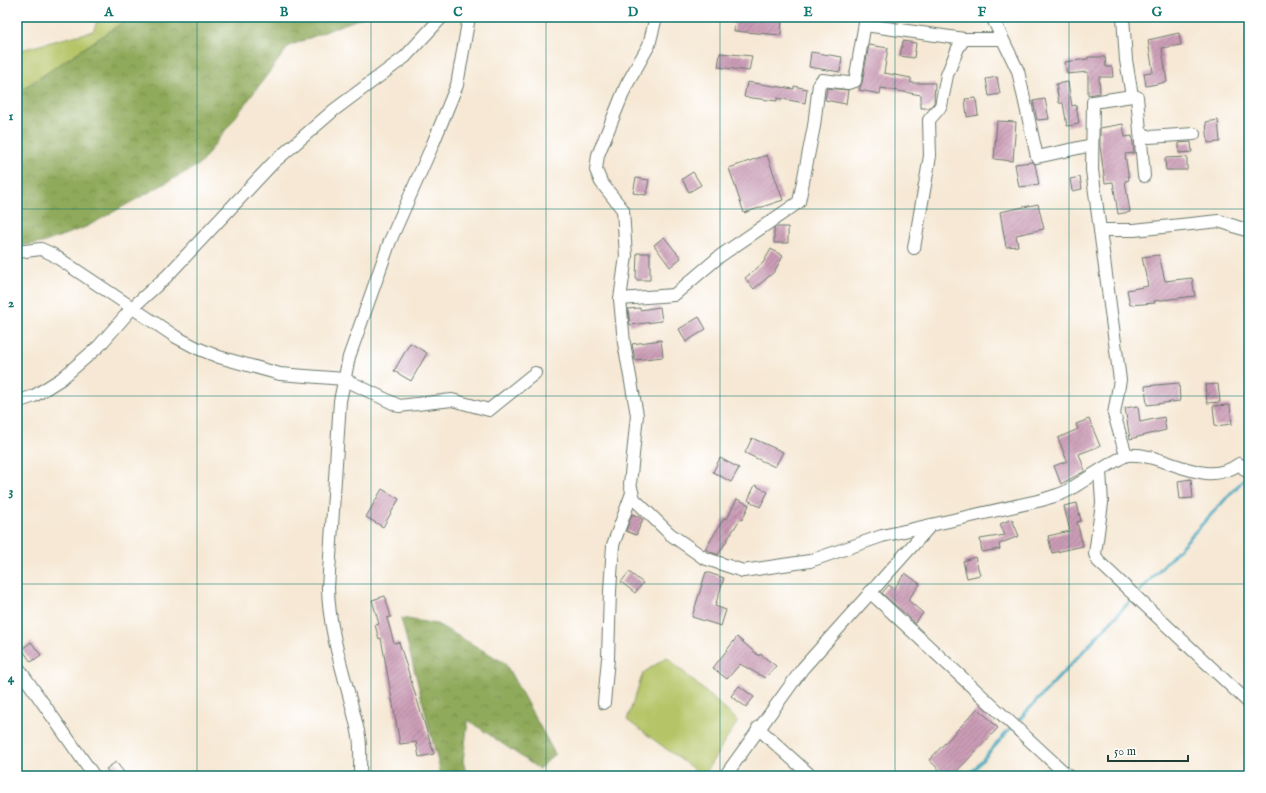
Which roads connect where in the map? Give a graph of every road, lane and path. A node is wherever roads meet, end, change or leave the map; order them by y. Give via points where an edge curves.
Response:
1 (442, 17) edge
2 (469, 17) edge
3 (656, 17) edge
4 (992, 17) edge
5 (1123, 17) edge
6 (865, 21) edge
7 (964, 39) junction
8 (1001, 39) junction
9 (1132, 96) junction
10 (1140, 132) junction
11 (1194, 134) dead end
12 (1092, 146) junction
13 (1144, 176) dead end
14 (1100, 230) junction
15 (1249, 231) edge
16 (914, 248) dead end
17 (17, 252) edge
18 (620, 298) junction
19 (133, 307) junction
20 (536, 373) dead end
21 (344, 379) junction
22 (17, 402) edge
23 (1126, 455) junction
24 (1100, 471) junction
25 (1247, 471) edge
26 (632, 493) junction
27 (930, 526) junction
28 (870, 592) junction
29 (17, 666) edge
30 (604, 703) dead end
31 (1249, 703) edge
32 (758, 728) junction
33 (94, 776) edge
34 (360, 776) edge
35 (725, 776) edge
36 (811, 776) edge
37 (1068, 776) edge

1 - 19 street via 405,57 334,110 273,163 167,276
2 - 21 street via 457,85 390,241 349,357
3 - 18 street via 648,44 626,86 598,154 596,170 601,182 623,210 626,256
4 - 8 street
5 - 9 street
6 - 7 street
6 - 18 street via 855,81 848,83 822,80 819,84 814,126 799,202 720,256 674,294
7 - 8 street
7 - 16 street via 947,75 941,106 929,120 930,156
8 - 12 street via 1018,71 1037,157
9 - 10 street via 1137,97
9 - 12 street via 1093,102
10 - 11 street via 1149,137
10 - 13 street
12 - 14 street via 1092,170
14 - 15 street via 1134,230 1218,222
14 - 23 street via 1120,380 1114,414
17 - 19 street via 41,249 52,254
18 - 26 street via 624,343 637,415 630,484
19 - 21 street via 176,337 223,358 280,374
19 - 22 street via 99,346 61,379 34,396
20 - 21 street via 488,410 452,400 399,406
21 - 34 street via 340,401 328,609 359,738
23 - 24 street
23 - 25 street via 1144,456 1179,468 1208,474 1231,470 1239,464
24 - 27 street via 1065,492 1042,500
24 - 31 street via 1102,503 1095,554 1098,561
26 - 27 street via 634,499 670,534 704,558 743,571 810,561 882,536
26 - 30 street via 613,545
27 - 28 street
28 - 32 street via 803,668
28 - 37 street
29 - 33 street
32 - 35 street
32 - 36 street

